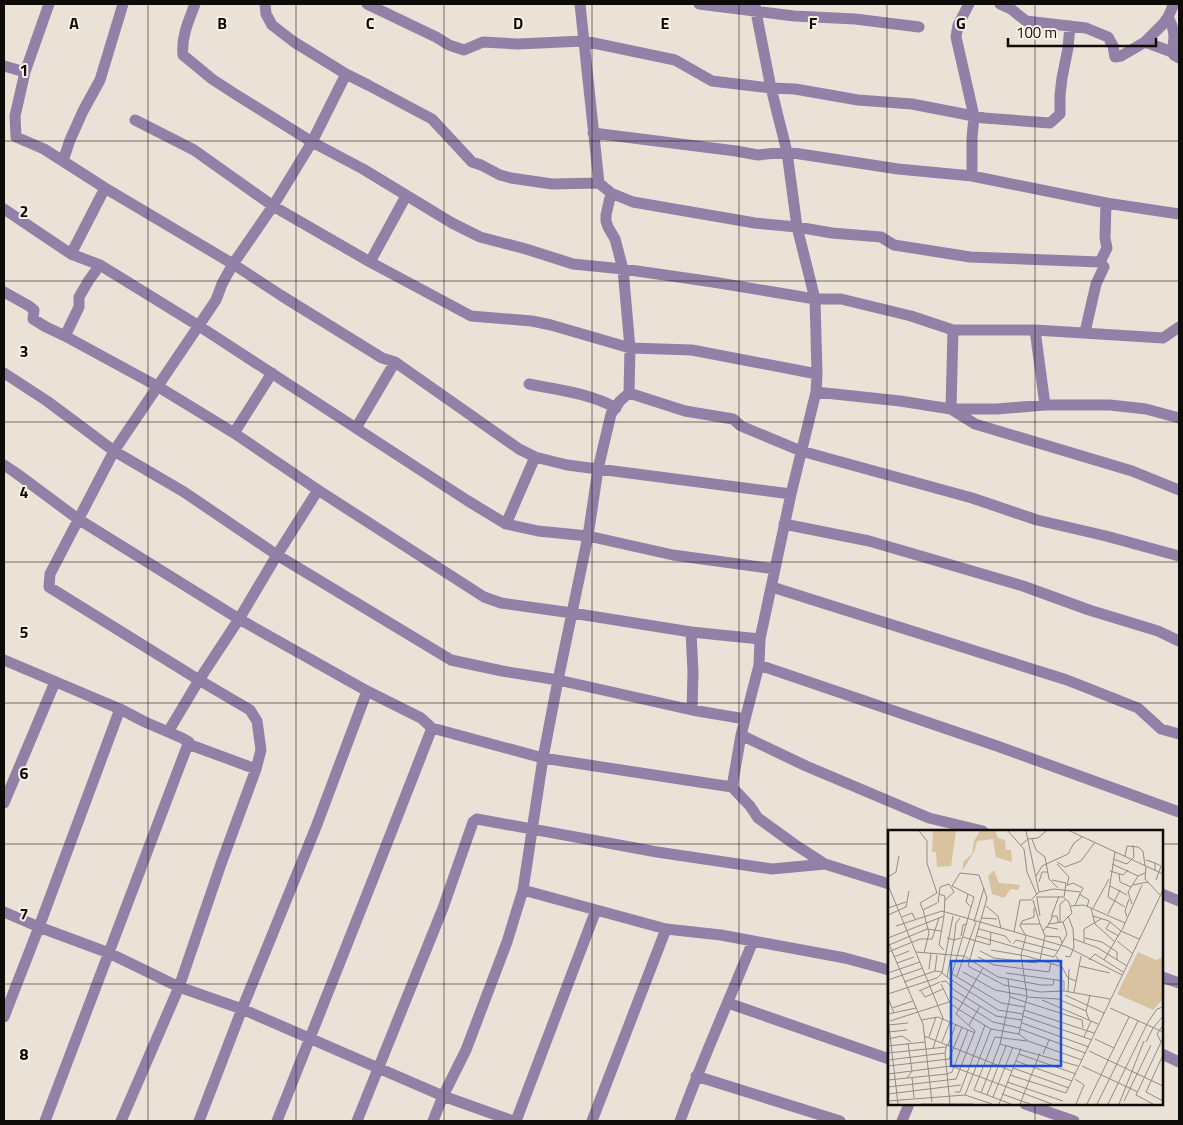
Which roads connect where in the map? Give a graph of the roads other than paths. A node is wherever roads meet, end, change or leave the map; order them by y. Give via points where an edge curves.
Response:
1 (49, 4) edge
2 (122, 4) edge
3 (195, 4) edge
4 (265, 4) edge
5 (366, 4) edge
6 (580, 4) edge
7 (700, 4) edge
8 (969, 4) edge
9 (1000, 4) edge
10 (1172, 4) edge
11 (756, 8) edge
12 (1168, 17) junction
13 (1070, 26) junction
14 (919, 27) dead end
15 (584, 41) junction
16 (1145, 42) junction
17 (1176, 55) edge
18 (4, 66) edge
19 (25, 72) junction
20 (346, 74) junction
21 (771, 88) junction
22 (974, 116) junction
23 (135, 120) dead end
24 (593, 134) junction
25 (312, 142) junction
26 (787, 152) junction
27 (63, 161) junction
28 (972, 176) junction
29 (599, 183) junction
30 (105, 188) junction
31 (611, 193) junction
32 (406, 196) junction
33 (1106, 203) junction
34 (273, 206) junction
35 (4, 209) edge
36 (1179, 214) edge
37 (797, 227) junction
38 (71, 254) junction
39 (370, 262) junction
40 (1100, 262) junction
41 (233, 264) junction
42 (100, 265) junction
43 (623, 269) junction
44 (4, 292) edge
45 (815, 299) junction
46 (199, 326) junction
47 (1179, 327) edge
48 (953, 330) junction
49 (1036, 330) junction
50 (1084, 332) junction
51 (65, 336) junction
52 (630, 348) junction
53 (395, 362) junction
54 (4, 373) edge
55 (272, 373) junction
56 (817, 374) junction
57 (529, 384) dead end
58 (157, 386) junction
59 (816, 392) junction
60 (629, 393) junction
61 (1045, 405) junction
62 (616, 408) junction
63 (951, 409) junction
64 (1179, 418) edge
65 (356, 428) junction
66 (234, 434) junction
67 (114, 451) junction
68 (801, 451) junction
69 (535, 457) junction
70 (4, 465) edge
71 (598, 468) junction
72 (318, 490) junction
73 (1179, 490) edge
74 (791, 494) junction
75 (78, 519) junction
76 (506, 524) junction
77 (784, 524) junction
78 (588, 536) junction
79 (277, 555) junction
80 (1179, 556) edge
81 (774, 569) junction
82 (772, 587) junction
83 (572, 613) junction
84 (239, 619) junction
85 (691, 632) junction
86 (760, 639) junction
87 (1179, 641) edge
88 (4, 660) edge
89 (759, 665) junction
90 (199, 680) junction
91 (558, 680) junction
92 (55, 682) junction
93 (366, 691) junction
94 (120, 709) junction
95 (692, 710) junction
96 (745, 719) junction
97 (432, 728) junction
98 (168, 732) junction
99 (1179, 734) edge
100 (741, 735) junction
101 (188, 744) junction
102 (543, 758) junction
103 (256, 769) junction
104 (732, 787) junction
105 (4, 803) edge
106 (1179, 812) edge
107 (532, 830) junction
108 (978, 830) edge
109 (825, 864) junction
110 (888, 884) edge
111 (524, 890) junction
112 (1163, 894) edge
113 (1179, 901) edge
114 (596, 910) junction
115 (4, 912) edge
116 (39, 927) junction
117 (666, 929) junction
118 (753, 941) junction
119 (109, 953) junction
120 (888, 970) edge
121 (1163, 977) edge
122 (1179, 983) edge
123 (179, 987) junction
124 (728, 1003) junction
125 (242, 1009) junction
126 (4, 1017) edge
127 (309, 1039) junction
128 (1163, 1054) edge
129 (888, 1060) edge
130 (1179, 1062) edge
131 (378, 1067) junction
132 (696, 1076) junction
133 (443, 1096) junction
134 (909, 1105) edge
135 (1027, 1105) edge
136 (45, 1121) edge
137 (121, 1121) edge
138 (199, 1121) edge
139 (276, 1121) edge
140 (357, 1121) edge
141 (433, 1121) edge
142 (514, 1121) edge
143 (592, 1121) edge
144 (680, 1121) edge
145 (840, 1121) edge
146 (902, 1121) edge
147 (1074, 1121) edge

1 - 19 street
2 - 27 street via 100,80 83,111
3 - 25 street via 182,45 183,55 212,79
4 - 20 street via 272,25
5 - 15 street via 464,50 483,42
6 - 15 street
7 - 11 street
8 - 22 street via 958,25 956,38
9 - 13 street via 1026,20
10 - 12 street
11 - 14 street via 794,16
11 - 21 street
12 - 16 street
12 - 17 street via 1175,38
13 - 16 street via 1086,28 1108,37 1115,57
13 - 22 street via 1060,114 1050,123
15 - 21 street via 675,60 712,80
15 - 24 street
16 - 17 street
18 - 19 street
19 - 27 street via 15,116 16,137
20 - 25 street
20 - 29 street via 432,119 472,162 500,175 552,184
21 - 22 street via 912,104
21 - 26 street
22 - 28 street
23 - 34 street via 194,150
24 - 26 street via 758,155
24 - 29 street
25 - 32 street via 363,168
25 - 34 street
26 - 28 street via 898,169
26 - 37 street
27 - 30 street
28 - 33 street
29 - 31 street
30 - 38 street
30 - 41 street
31 - 37 street via 632,202 755,224
31 - 43 street via 606,220
32 - 39 street
32 - 43 street via 480,237 573,264
33 - 36 street
33 - 40 street via 1107,248
34 - 39 street
34 - 41 street
35 - 38 street
37 - 40 street via 881,237 894,245 970,257
37 - 45 street
38 - 42 street
39 - 52 street via 471,316 532,321
40 - 50 street via 1104,267 1096,284
41 - 46 street
41 - 53 street via 382,358
42 - 46 street
42 - 51 street via 79,297 80,307
43 - 45 street
43 - 52 street
44 - 51 street via 30,306 34,310 33,318
45 - 48 street via 841,299
45 - 56 street
46 - 55 street
46 - 58 street
47 - 50 street via 1163,338
48 - 49 street
48 - 63 street
49 - 50 street
49 - 61 street
51 - 58 street
52 - 56 street via 692,350
52 - 60 street
53 - 65 street
53 - 69 street via 518,449
54 - 67 street
55 - 65 street
55 - 66 street
56 - 59 street
57 - 62 street via 603,400
58 - 66 street
58 - 67 street
59 - 63 street
59 - 68 street
60 - 62 street
60 - 68 street via 684,411 733,419 741,426
61 - 63 street
61 - 64 street via 1110,405 1146,409
62 - 71 street via 611,414
63 - 73 street via 975,424 1132,471
65 - 76 street
66 - 72 street
67 - 75 street
67 - 79 street via 184,492
68 - 74 street
68 - 80 street via 972,498 1037,520
69 - 71 street
69 - 76 street
70 - 75 street
71 - 74 street
71 - 78 street
72 - 79 street
72 - 83 street via 484,598
74 - 77 street
75 - 84 street
75 - 90 street via 50,574 49,587
76 - 78 street
77 - 81 street
77 - 87 street via 879,544 1023,586 1158,630
78 - 81 street via 673,555
78 - 83 street
79 - 84 street
79 - 91 street via 451,660
81 - 82 street
82 - 86 street
82 - 99 street via 1091,688 1138,708 1161,730
83 - 85 street
83 - 91 street
84 - 90 street
84 - 93 street
85 - 86 street
85 - 95 street
86 - 89 street
88 - 92 street
89 - 96 street
89 - 106 street
90 - 98 street
90 - 103 street via 250,710 257,721 261,750
91 - 95 street
91 - 102 street
92 - 94 street
92 - 105 street
93 - 97 street via 421,718
93 - 125 street via 316,827
94 - 98 street
94 - 116 street
95 - 96 street
96 - 100 street
97 - 102 street
97 - 127 street
98 - 101 street
100 - 104 street
100 - 108 street via 929,818
101 - 103 street
101 - 119 street
102 - 104 street
102 - 107 street
103 - 123 street
104 - 109 street via 758,818
107 - 109 street via 772,869
107 - 111 street
107 - 131 street via 482,819 473,822 443,908
109 - 110 street
111 - 114 street
111 - 133 street via 466,1050
112 - 113 street
114 - 117 street
114 - 142 street
115 - 116 street
116 - 119 street
116 - 126 street
117 - 118 street
117 - 143 street
118 - 120 street via 845,958
118 - 124 street
119 - 123 street
119 - 136 street
121 - 122 street
123 - 125 street
123 - 137 street
124 - 129 street
124 - 132 street
125 - 127 street
125 - 138 street
127 - 131 street
127 - 139 street
128 - 130 street
131 - 133 street
131 - 140 street
132 - 144 street
132 - 145 street
133 - 141 street
133 - 142 street
134 - 146 street
135 - 147 street

